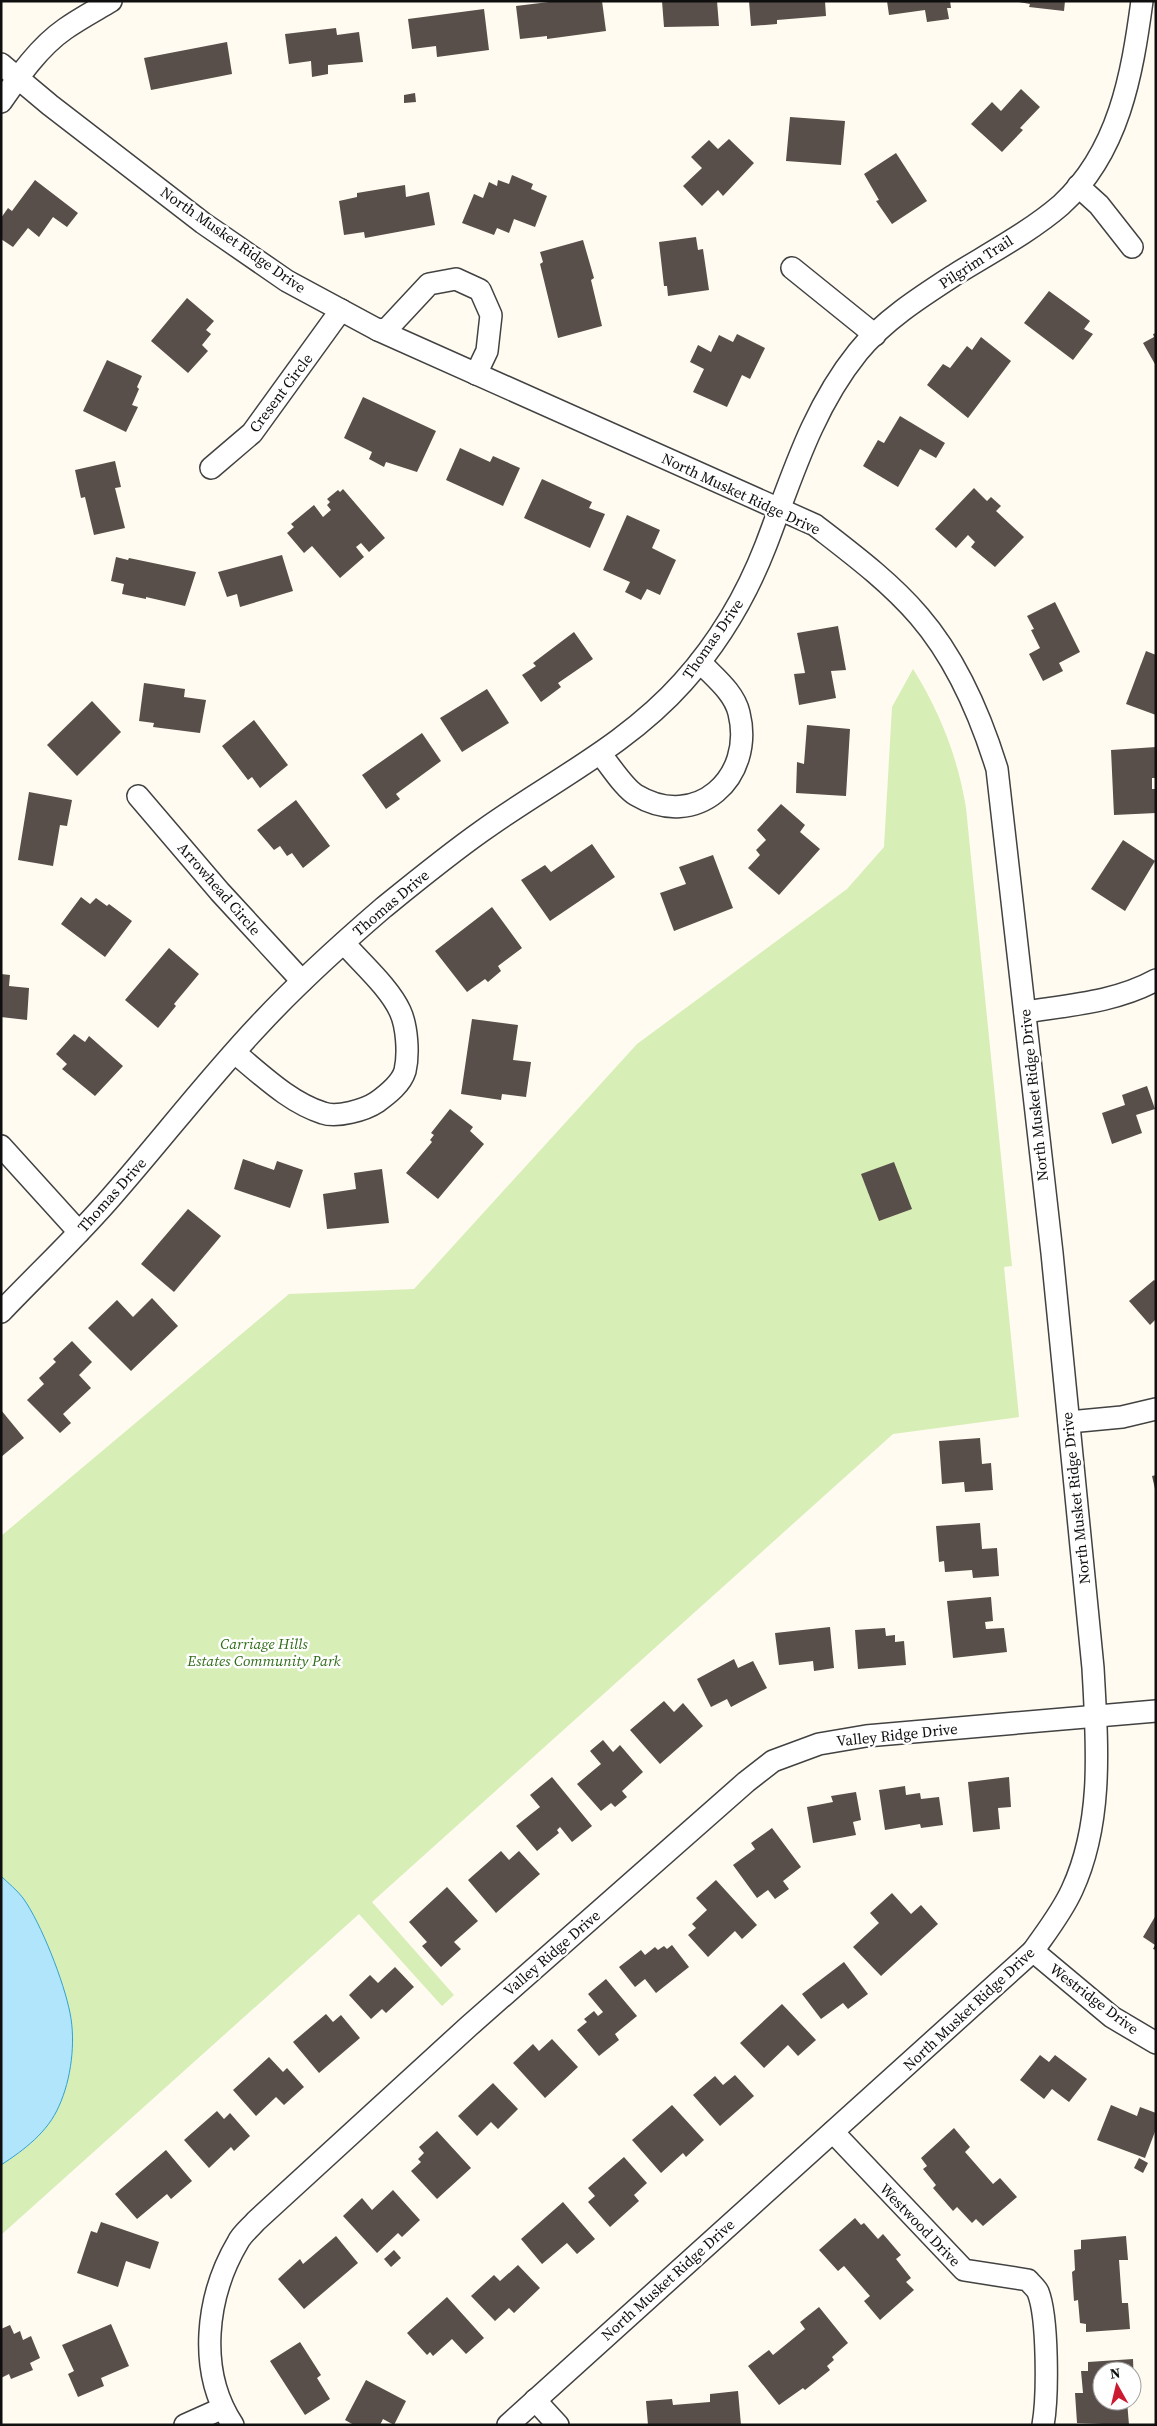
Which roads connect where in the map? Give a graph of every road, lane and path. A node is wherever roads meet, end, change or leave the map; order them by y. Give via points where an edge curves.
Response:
1 (111, 1) edge
2 (1142, 1) edge
3 (1, 64) edge
4 (17, 78) junction
5 (1, 102) edge
6 (1078, 186) junction
7 (1132, 248) dead end
8 (792, 268) dead end
9 (341, 310) junction
10 (378, 330) junction
11 (875, 335) junction
12 (476, 374) junction
13 (211, 468) dead end
14 (778, 509) junction
15 (700, 662) junction
16 (601, 754) junction
17 (138, 796) dead end
18 (344, 943) junction
19 (1156, 980) edge
20 (302, 981) junction
21 (1025, 1012) junction
22 (235, 1053) junction
23 (1, 1146) edge
24 (79, 1232) junction
25 (1, 1312) edge
26 (1156, 1409) edge
27 (1069, 1422) junction
28 (1156, 1711) edge
29 (1096, 1716) junction
30 (1033, 1951) junction
31 (1156, 2043) edge
32 (833, 2132) junction
33 (535, 2400) junction
34 (228, 2416) edge
35 (185, 2425) edge
36 (508, 2425) edge
37 (558, 2425) edge
38 (1043, 2425) edge

1 - 4 street via 64,29
2 - 6 street, Pilgrim Trail via 1135,51 1120,114 1100,154
3 - 4 street, North Musket Ridge Drive
4 - 5 street
4 - 9 street, North Musket Ridge Drive via 203,223 287,281
6 - 7 street via 1099,205
6 - 11 street, Pilgrim Trail via 1059,206 921,297
8 - 11 street
9 - 10 street, North Musket Ridge Drive
9 - 13 street, Cresent Circle via 252,433
10 - 12 street, North Musket Ridge Drive
10 - 12 street via 387,329 429,284 456,279 480,290 492,316 487,351
11 - 14 street, Pilgrim Trail via 841,373 814,418
12 - 14 street, North Musket Ridge Drive
14 - 15 street, Thomas Drive via 744,594
14 - 21 street, North Musket Ridge Drive via 815,525 871,568 920,616 957,671 983,723 997,769
15 - 16 street, Thomas Drive via 662,704
15 - 16 street via 726,689 739,711 741,747 735,770 718,790 703,801 685,806 654,804 634,794
16 - 18 street, Thomas Drive via 482,830
17 - 20 street, Arrowhead Circle
18 - 20 street, Thomas Drive
18 - 22 street via 400,1011 405,1031 405,1072 391,1092 373,1105 353,1113 324,1114 289,1097
19 - 21 street via 1115,997
20 - 22 street, Thomas Drive
21 - 27 street, North Musket Ridge Drive
22 - 24 street, Thomas Drive
23 - 24 street
24 - 25 street, Thomas Drive
26 - 27 street via 1122,1417
27 - 29 street, North Musket Ridge Drive
28 - 29 street, Valley Ridge Drive
29 - 30 street, North Musket Ridge Drive via 1096,1786 1087,1846 1072,1889 1057,1918
29 - 34 street, Valley Ridge Drive via 866,1736 819,1744 773,1761 746,1782 469,2026 238,2241 218,2286 209,2335 214,2384
30 - 31 street, Westridge Drive via 1112,2017
30 - 32 street, North Musket Ridge Drive
32 - 33 street, North Musket Ridge Drive
32 - 38 street, Westwood Drive via 964,2270 1028,2280 1037,2292 1042,2312 1046,2370
33 - 36 street, North Musket Ridge Drive
33 - 37 street
34 - 35 street

